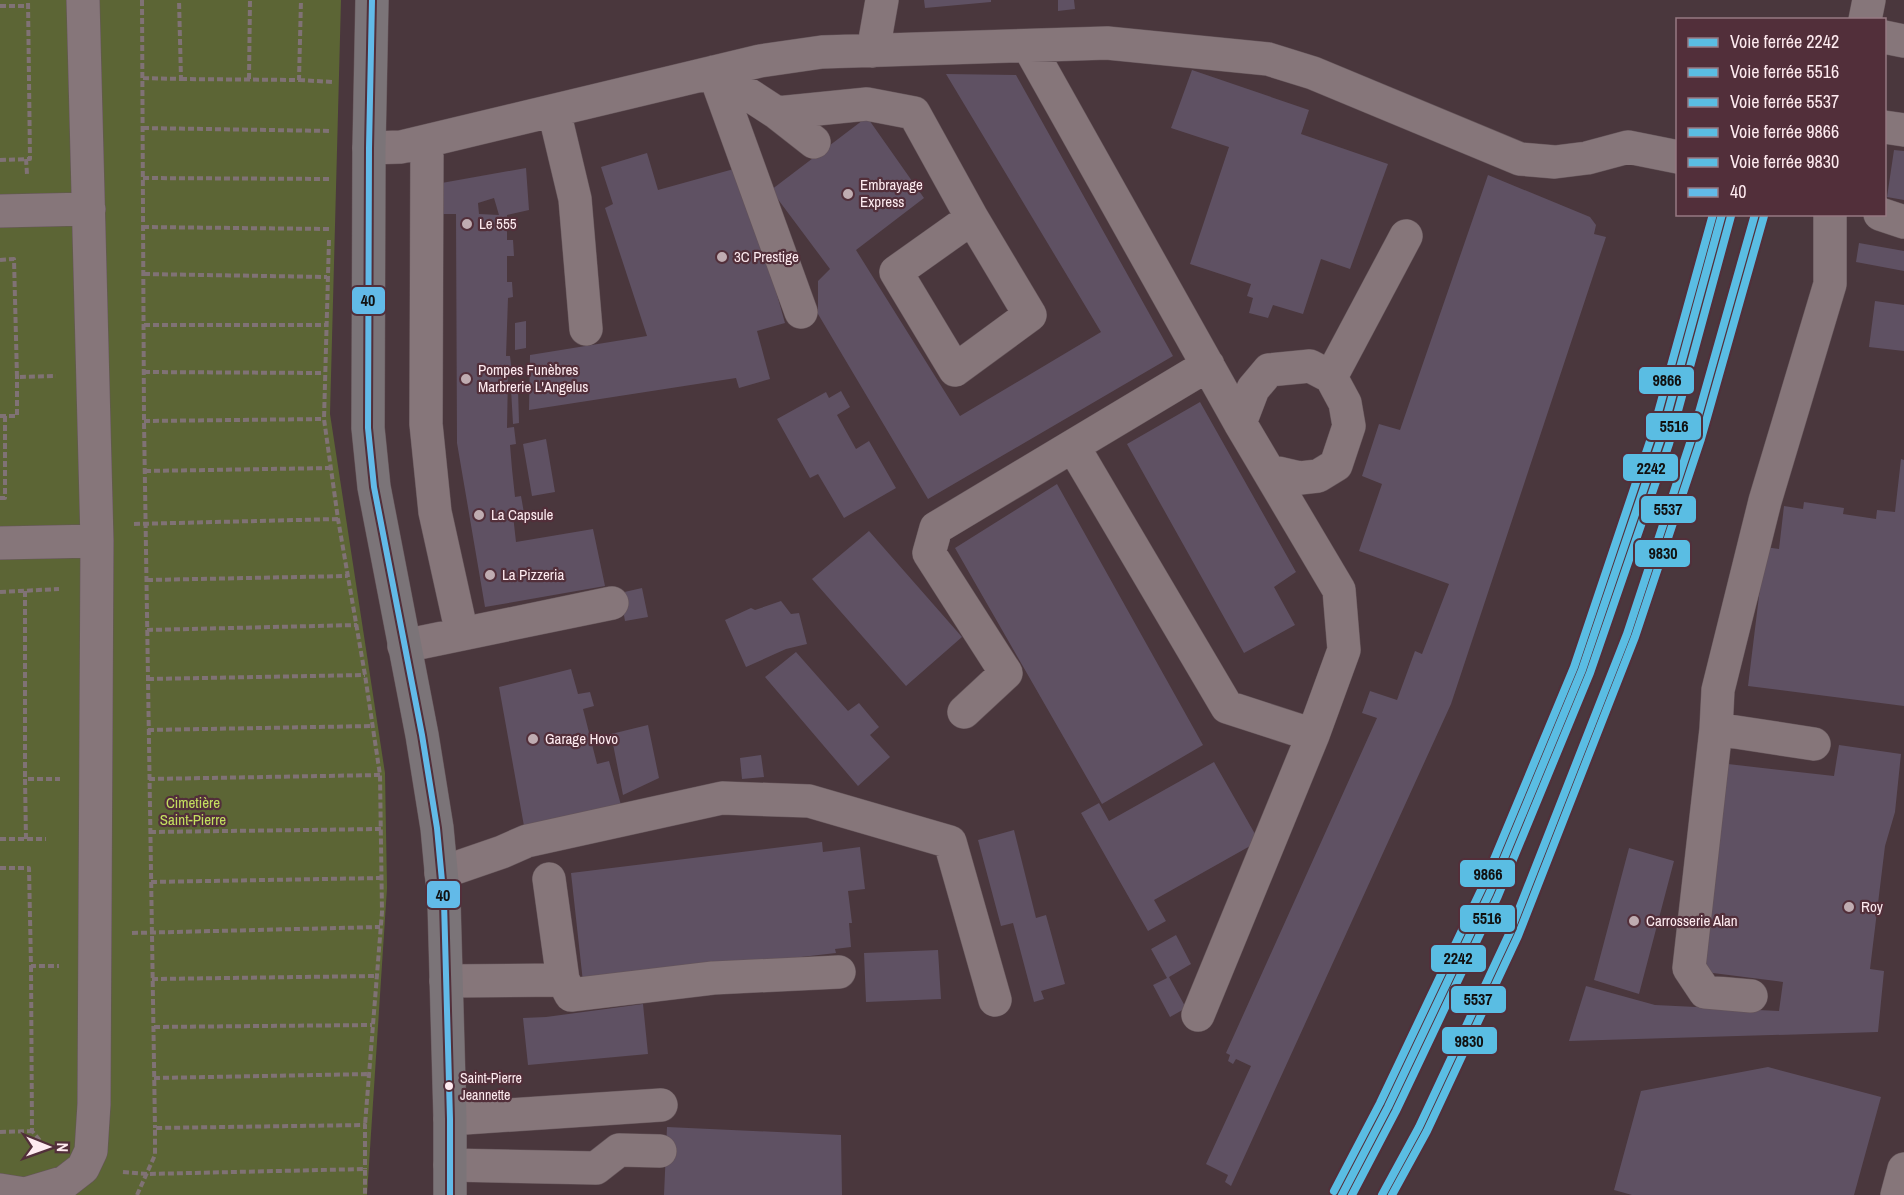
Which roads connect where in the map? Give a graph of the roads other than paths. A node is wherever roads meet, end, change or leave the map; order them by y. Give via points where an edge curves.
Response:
1 (83, 0) edge
2 (372, 0) edge
3 (882, 0) edge
4 (1869, 0) edge
5 (1865, 18) edge
6 (1886, 37) edge
7 (1904, 41) edge
8 (1029, 46) junction
9 (873, 51) junction
10 (714, 72) junction
11 (554, 111) junction
12 (777, 113) junction
13 (1886, 127) edge
14 (1904, 130) edge
15 (427, 141) junction
16 (814, 141) dead end
17 (369, 148) junction
18 (1676, 157) edge
19 (89, 209) junction
20 (0, 211) edge
21 (1830, 216) edge
22 (1886, 216) edge
23 (972, 218) dead end
24 (1904, 222) edge
25 (1406, 236) dead end
26 (801, 312) dead end
27 (586, 329) dead end
28 (1208, 365) junction
29 (1331, 377) junction
30 (1240, 423) junction
31 (1073, 446) junction
32 (1270, 471) junction
33 (97, 532) junction
34 (0, 543) edge
35 (612, 603) dead end
36 (462, 634) junction
37 (404, 646) junction
38 (964, 712) dead end
39 (1716, 729) junction
40 (1313, 735) junction
41 (1814, 744) dead end
42 (441, 873) junction
43 (549, 879) dead end
44 (839, 972) dead end
45 (563, 980) junction
46 (446, 981) junction
47 (1751, 996) dead end
48 (995, 1000) dead end
49 (1198, 1015) dead end
50 (661, 1105) dead end
51 (450, 1119) junction
52 (660, 1151) dead end
53 (1904, 1169) edge
54 (450, 1180) edge
55 (0, 1190) edge
56 (1897, 1195) edge

1 - 19 lane
2 - 17 main road
3 - 9 lane
4 - 5 lane
6 - 7 lane
8 - 9 lane
8 - 18 lane via 1107,43 1268,59 1314,73 1520,159 1555,162 1628,147
8 - 28 lane
9 - 10 lane via 822,52
10 - 11 lane
10 - 12 lane
10 - 26 lane
11 - 15 lane
11 - 27 lane via 575,199
12 - 16 lane
12 - 23 lane via 867,104 914,113
13 - 14 lane
15 - 17 lane
15 - 36 lane via 426,424 435,512
17 - 37 main road via 368,428 374,487
19 - 20 lane
19 - 33 lane
21 - 39 lane via 1830,284 1765,501 1718,690
22 - 24 lane
25 - 29 lane
28 - 30 lane
28 - 31 lane
29 - 30 lane via 1310,366 1269,370 1253,389
29 - 32 lane via 1345,402 1350,426 1336,465 1318,476 1300,478
30 - 32 lane
31 - 38 lane via 936,528 930,553 1006,673
31 - 40 lane via 1227,707
32 - 40 lane via 1339,590 1344,650
33 - 34 lane
33 - 55 lane via 91,1151 83,1168 64,1182 25,1194
35 - 36 lane
36 - 37 lane
37 - 42 main road via 437,828
39 - 41 lane
39 - 47 lane via 1689,968 1705,992
40 - 49 lane
42 - 46 main road
42 - 48 lane via 527,841 722,798 808,801 950,842
43 - 45 lane
44 - 45 lane via 713,978 571,994
45 - 46 lane
46 - 51 main road
50 - 51 lane
51 - 54 main road
52 - 54 lane via 619,1150 596,1168
53 - 56 lane

